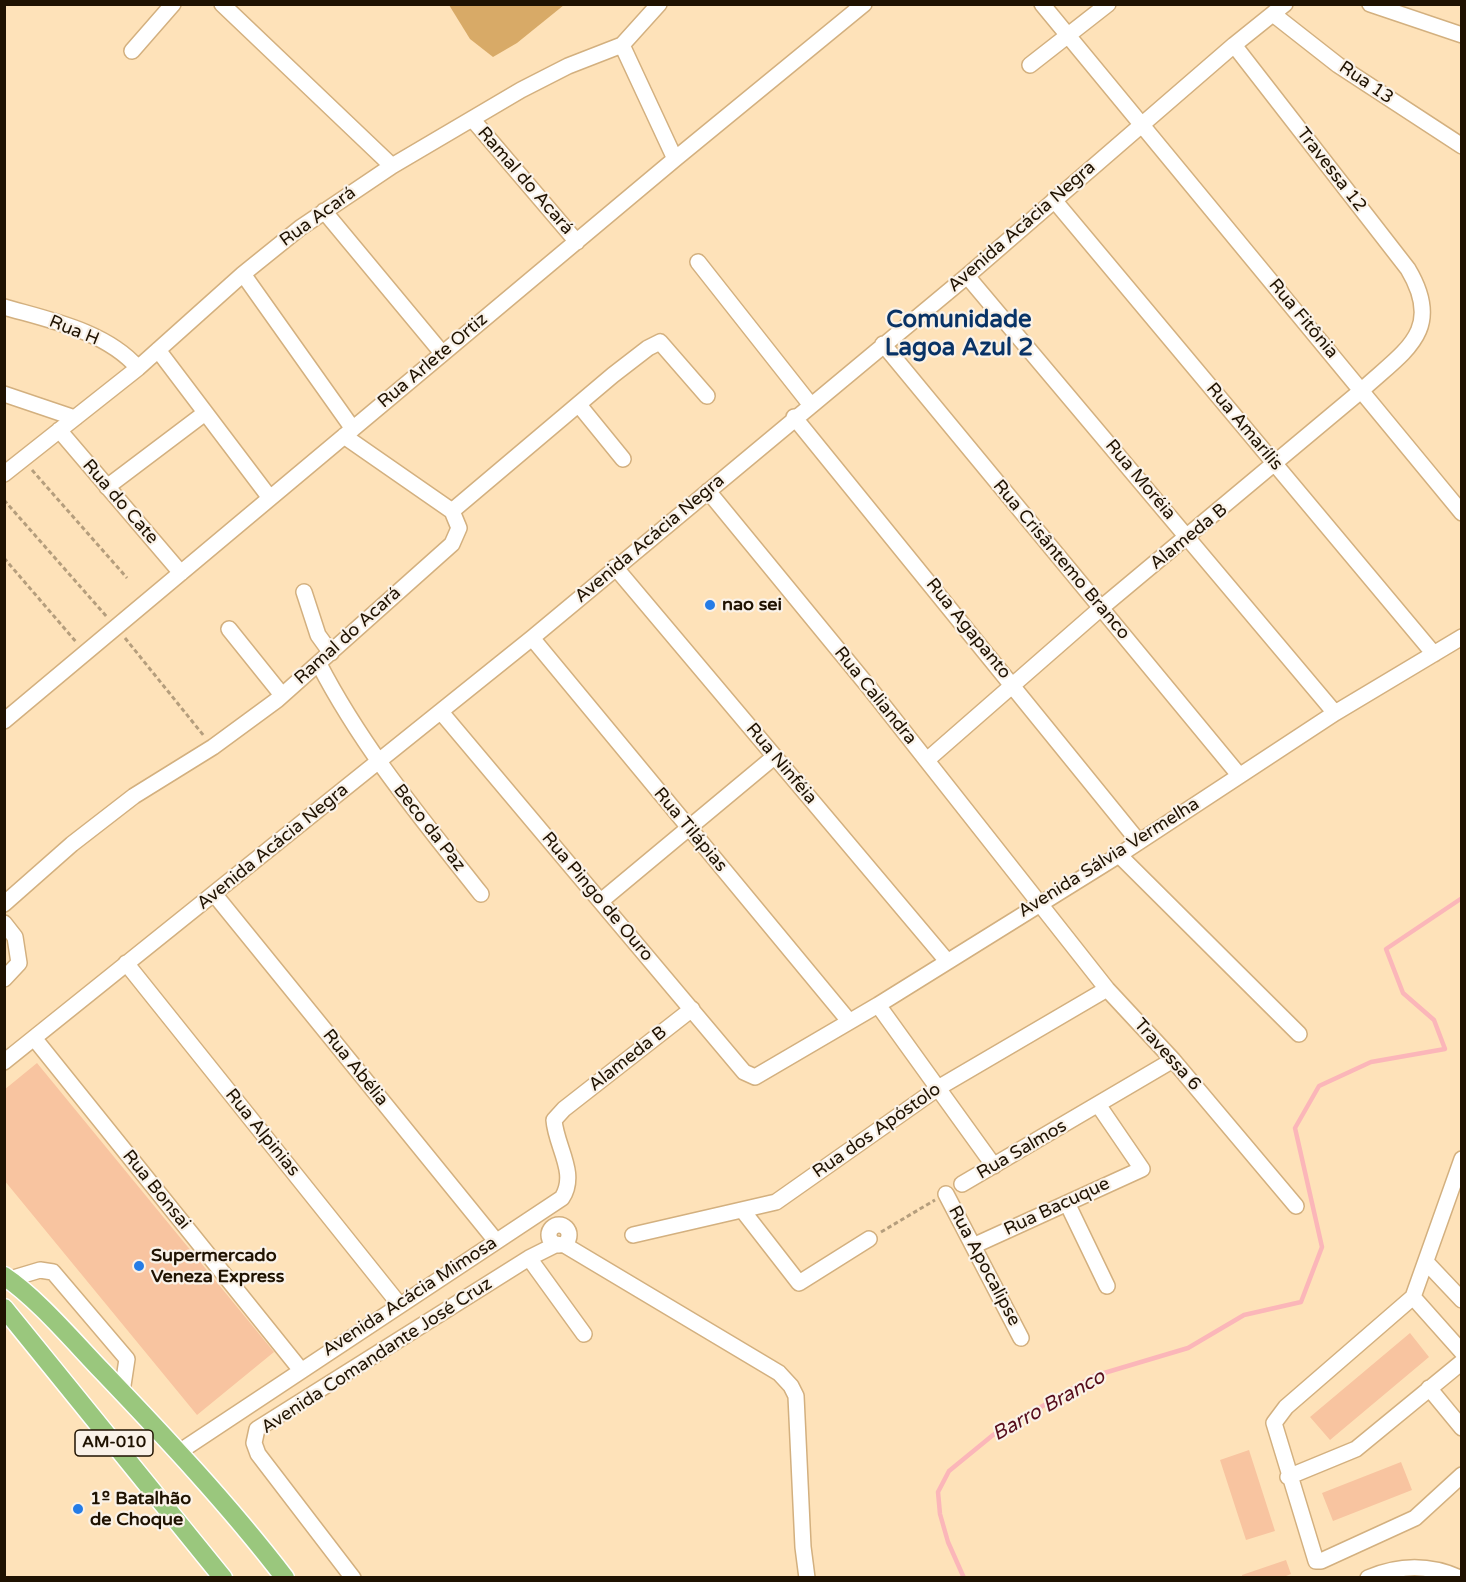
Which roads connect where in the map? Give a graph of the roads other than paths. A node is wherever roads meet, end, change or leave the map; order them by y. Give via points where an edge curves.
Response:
1 (173, 4) edge
2 (222, 4) edge
3 (659, 4) edge
4 (864, 4) edge
5 (1042, 4) edge
6 (1108, 4) edge
7 (1370, 4) edge
8 (1279, 9) edge
9 (1069, 35) junction
10 (1461, 35) edge
11 (622, 45) junction
12 (1234, 45) junction
13 (132, 51) dead end
14 (1030, 65) dead end
15 (472, 120) junction
16 (1143, 125) junction
17 (1461, 146) edge
18 (675, 159) junction
19 (392, 166) junction
20 (1054, 200) junction
21 (324, 211) junction
22 (576, 242) junction
23 (698, 262) dead end
24 (243, 274) junction
25 (967, 276) junction
26 (1422, 298) joint
27 (4, 307) edge
28 (883, 344) junction
29 (158, 350) junction
30 (442, 353) junction
31 (138, 368) junction
32 (1362, 390) junction
33 (4, 394) edge
34 (706, 396) dead end
35 (810, 404) junction
36 (579, 405) junction
37 (205, 413) junction
38 (75, 417) junction
39 (794, 417) junction
40 (59, 430) junction
41 (348, 432) junction
42 (623, 459) dead end
43 (1275, 465) junction
44 (4, 474) edge
45 (107, 488) junction
46 (708, 491) junction
47 (270, 498) junction
48 (452, 511) junction
49 (1461, 513) edge
50 (1189, 537) junction
51 (615, 567) junction
52 (182, 573) junction
53 (304, 592) dead end
54 (1101, 608) junction
55 (229, 629) dead end
56 (1461, 637) edge
57 (532, 638) junction
58 (331, 653) junction
59 (1434, 654) junction
60 (319, 664) junction
61 (1014, 686) junction
62 (282, 695) junction
63 (441, 712) junction
64 (1335, 713) junction
65 (4, 721) edge
66 (774, 757) junction
67 (927, 760) junction
68 (377, 763) junction
69 (1239, 775) junction
70 (689, 829) junction
71 (1139, 842) junction
72 (1119, 855) junction
73 (215, 894) junction
74 (481, 894) dead end
75 (601, 901) junction
76 (1040, 902) junction
77 (4, 904) edge
78 (4, 923) edge
79 (946, 961) junction
80 (126, 963) junction
81 (4, 979) edge
82 (1107, 989) junction
83 (878, 1005) junction
84 (692, 1009) junction
85 (849, 1021) junction
86 (1299, 1034) dead end
87 (34, 1038) junction
88 (1173, 1060) junction
89 (4, 1062) edge
90 (755, 1077) joint
91 (938, 1088) junction
92 (1099, 1106) junction
93 (564, 1109) joint
94 (1461, 1160) edge
95 (994, 1166) junction
96 (962, 1184) dead end
97 (946, 1194) road end
98 (1067, 1203) junction
99 (1296, 1206) dead end
100 (743, 1211) junction
101 (633, 1235) dead end
102 (870, 1239) road end
103 (496, 1241) junction
104 (973, 1246) junction
105 (529, 1258) junction
106 (1426, 1262) junction
107 (7, 1277) edge
108 (1107, 1286) dead end
109 (1413, 1298) junction
110 (1461, 1300) edge
111 (399, 1304) junction
112 (4, 1308) edge
113 (584, 1334) dead end
114 (1021, 1338) dead end
115 (1461, 1352) edge
116 (1461, 1362) edge
117 (300, 1369) junction
118 (1429, 1388) junction
119 (122, 1392) junction
120 (1461, 1428) edge
121 (179, 1452) junction
122 (1461, 1476) edge
123 (1288, 1477) junction
124 (223, 1578) edge
125 (285, 1578) edge
126 (354, 1578) edge
127 (807, 1578) edge
128 (1368, 1578) edge
129 (1460, 1578) edge

1 - 13 street
2 - 19 street
3 - 11 street, Rua Acará
4 - 18 street, Rua Arlete Ortiz
5 - 9 street, Rua Fitônia
6 - 9 street
7 - 10 street
8 - 12 street, Avenida Acácia Negra
8 - 17 street, Rua 13 via 1338,65
9 - 14 street
9 - 16 street, Rua Fitônia
11 - 15 street, Rua Acará via 548,76
11 - 18 street
12 - 16 street, Avenida Acácia Negra
12 - 26 street, Travessa 12 via 1408,269
15 - 19 street, Rua Acará
15 - 22 street, Ramal do Acará
16 - 20 street, Avenida Acácia Negra
16 - 32 street, Rua Fitônia
18 - 22 street, Rua Arlete Ortiz
19 - 21 street, Rua Acará
20 - 25 street, Avenida Acácia Negra
20 - 43 street, Rua Amarílis
21 - 24 street, Rua Acará
21 - 30 street
22 - 30 street, Rua Arlete Ortiz
23 - 35 street
24 - 29 street, Rua Acará
24 - 41 street
25 - 28 street, Avenida Acácia Negra
25 - 50 street, Rua Moréia
26 - 32 street, Alameda B via 1424,320 1416,336
27 - 31 street, Rua H via 75,328 122,353
28 - 35 street, Avenida Acácia Negra
28 - 54 street, Rua Crisântemo Branco
29 - 31 street, Rua Acará
29 - 37 street
30 - 41 street, Rua Arlete Ortiz
31 - 38 street, Rua Acará
32 - 43 street, Alameda B
32 - 49 street, Rua Fitônia
33 - 38 street
34 - 36 street via 660,342
35 - 39 street, Avenida Acácia Negra
36 - 42 street
36 - 48 street
37 - 45 street
37 - 47 street
38 - 40 street, Rua Acará
39 - 46 street, Avenida Acácia Negra
39 - 61 street, Rua Agapanto
40 - 44 street, Rua Acará
40 - 45 street, Rua do Cate
41 - 47 street, Rua Arlete Ortiz
41 - 48 street
43 - 50 street, Alameda B
43 - 59 street, Rua Amarílis
45 - 52 street, Rua do Cate
46 - 51 street, Avenida Acácia Negra
46 - 67 street, Rua Caliandra
47 - 52 street, Rua Arlete Ortiz
48 - 58 street, Ramal do Acará via 459,528 452,544
50 - 54 street, Alameda B
50 - 64 street, Rua Moréia
51 - 57 street, Avenida Acácia Negra
51 - 66 street, Rua Ninféia
52 - 65 street, Rua Arlete Ortiz
53 - 58 street via 318,635
54 - 61 street, Alameda B
54 - 69 street, Rua Crisântemo Branco
55 - 62 street
56 - 59 street, Avenida Sálvia Vermelha
57 - 63 street, Avenida Acácia Negra
57 - 70 street, Rua Tilápias
58 - 60 street, Ramal do Acará
59 - 64 street, Avenida Sálvia Vermelha
60 - 62 street, Ramal do Acará
60 - 68 street, Beco da Paz
61 - 67 street, Alameda B
61 - 71 street, Rua Agapanto
62 - 77 street, Ramal do Acará via 213,747 134,796
63 - 68 street, Avenida Acácia Negra
63 - 75 street, Rua Pingo de Ouro
64 - 69 street, Avenida Sálvia Vermelha
66 - 70 street
66 - 79 street, Rua Ninféia
67 - 76 street, Rua Caliandra
68 - 73 street, Avenida Acácia Negra
68 - 74 street, Beco da Paz
69 - 71 street, Avenida Sálvia Vermelha
70 - 75 street
70 - 85 street, Rua Tilápias
71 - 72 street, Avenida Sálvia Vermelha
72 - 76 street, Avenida Sálvia Vermelha
72 - 86 street
73 - 80 street, Avenida Acácia Negra
73 - 103 street, Rua Abélia
75 - 84 street, Rua Pingo de Ouro
76 - 79 street, Avenida Sálvia Vermelha
76 - 82 street, Travessa 6
78 - 81 street via 15,937 19,963
79 - 83 street, Avenida Sálvia Vermelha
80 - 87 street, Avenida Acácia Negra
80 - 111 street, Rua Alpinias
82 - 88 street, Travessa 6
82 - 91 street, Rua dos Apóstolo
83 - 85 street, Avenida Sálvia Vermelha
83 - 91 street
84 - 90 street, Rua Pingo de Ouro via 744,1072
84 - 93 street, Alameda B
85 - 90 street, Avenida Sálvia Vermelha
87 - 89 street, Avenida Acácia Negra
87 - 117 street, Rua Bonsai
88 - 92 street, Rua Salmos
88 - 99 street, Travessa 6
91 - 95 street
91 - 100 street, Rua dos Apóstolo via 776,1202
92 - 95 street, Rua Salmos
92 - 98 street, Rua Bacuque via 1142,1169
93 - 103 street, Avenida Acácia Mimosa via 554,1120 569,1174 568,1188 551,1207
94 - 106 street
95 - 96 street, Rua Salmos
97 - 104 street, Rua Apocalipse
98 - 104 street, Rua Bacuque
98 - 108 street
100 - 101 street, Rua dos Apóstolo
100 - 102 street via 799,1283
103 - 111 street, Avenida Acácia Mimosa
104 - 114 street, Rua Apocalipse
105 - 113 street
105 - 126 street, Avenida Comandante José Cruz via 257,1429 254,1443 258,1454
105 - 127 street, Avenida Comandante José Cruz via 560,1244 779,1373 791,1386 798,1410
106 - 109 street
106 - 110 street
107 - 119 main road, AM-010
107 - 119 street via 40,1270 53,1272 126,1359
109 - 115 street
109 - 123 street via 1277,1416 1274,1424
111 - 117 street, Avenida Acácia Mimosa
112 - 124 main road, AM-010
116 - 118 street
117 - 121 street, Avenida Acácia Mimosa
118 - 120 street
118 - 123 street via 1356,1449
119 - 121 main road, AM-010
121 - 125 main road, AM-010 via 248,1529
122 - 123 street via 1415,1518 1321,1561 1312,1556
128 - 129 street via 1390,1569 1422,1567

